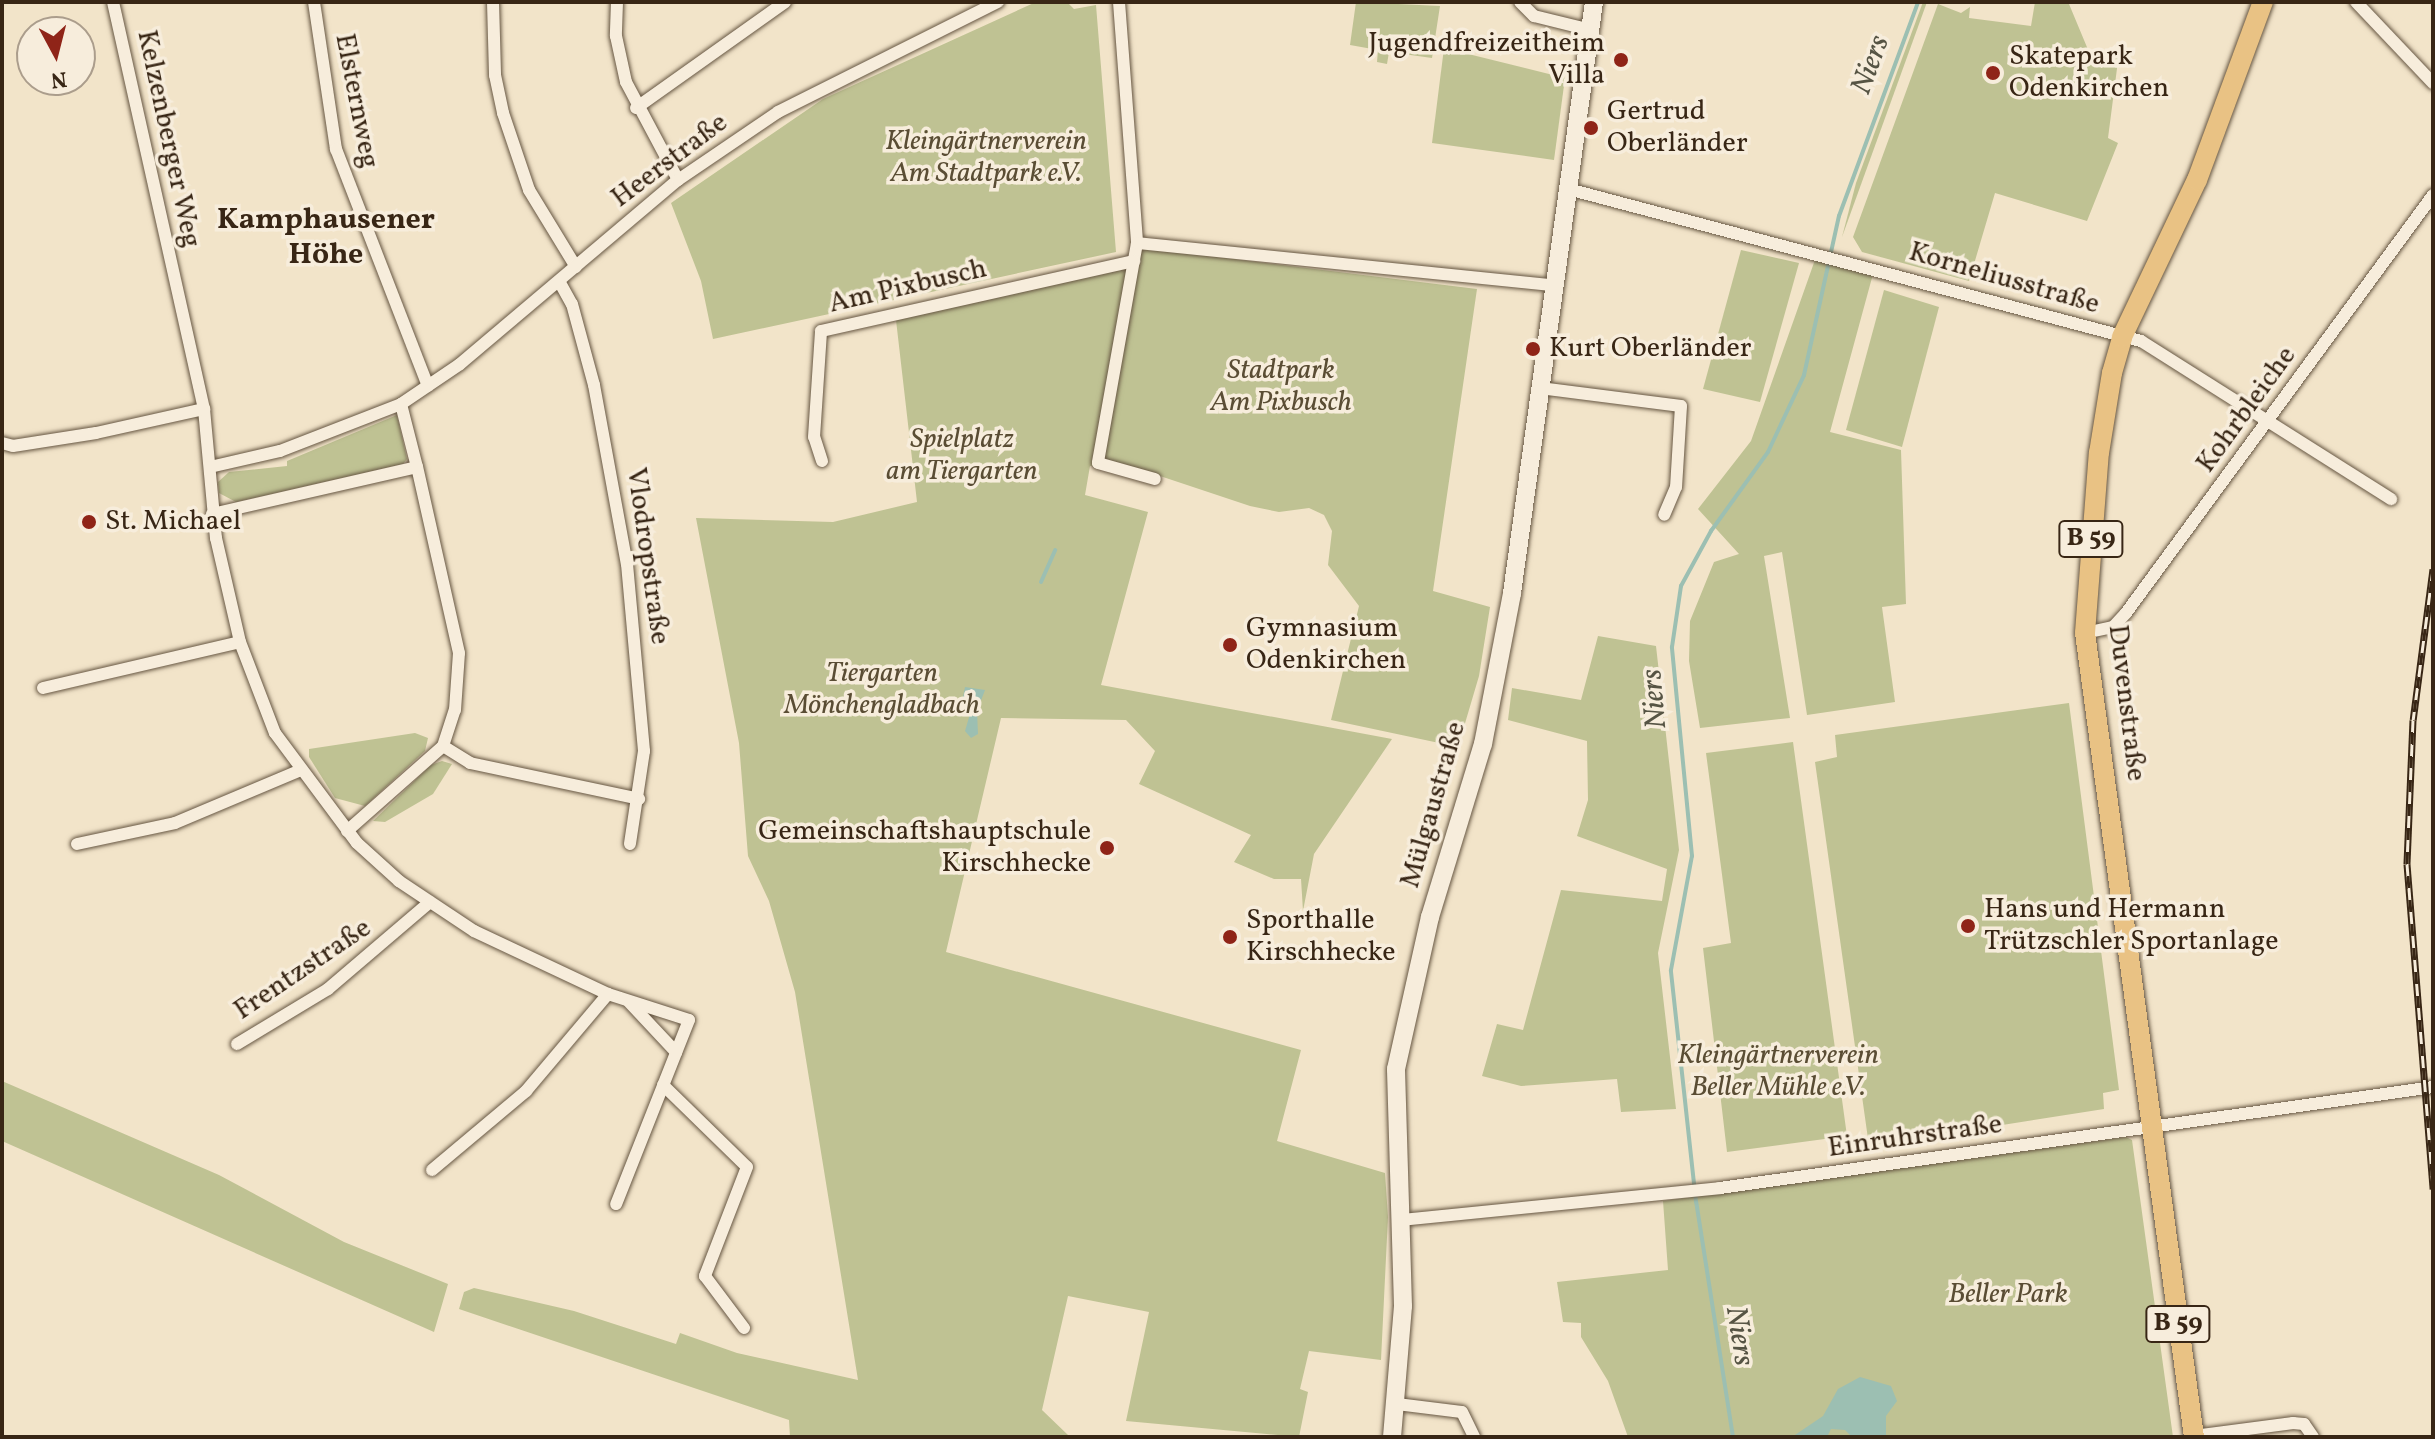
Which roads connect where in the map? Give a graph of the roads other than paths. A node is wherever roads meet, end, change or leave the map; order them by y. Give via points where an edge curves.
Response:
1 (113, 2) edge
2 (314, 2) edge
3 (493, 2) edge
4 (617, 2) edge
5 (785, 2) edge
6 (998, 2) edge
7 (1119, 2) edge
8 (1520, 2) edge
9 (1594, 2) edge
10 (2263, 2) edge
11 (2356, 2) edge
12 (1591, 30) junction
13 (2433, 83) edge
14 (636, 108) junction
15 (678, 180) junction
16 (1568, 189) junction
17 (2433, 195) edge
18 (1137, 243) junction
19 (1134, 261) junction
20 (576, 267) junction
21 (559, 281) junction
22 (1553, 285) junction
23 (2122, 337) junction
24 (428, 386) junction
25 (1540, 388) junction
26 (401, 404) junction
27 (204, 409) junction
28 (2268, 421) junction
29 (2, 443) edge
30 (822, 461) dead end
31 (210, 467) junction
32 (417, 467) junction
33 (1155, 479) dead end
34 (2391, 499) dead end
35 (212, 514) junction
36 (1664, 515) dead end
37 (2085, 633) junction
38 (240, 642) junction
39 (43, 688) dead end
40 (443, 746) junction
41 (299, 771) junction
42 (639, 799) junction
43 (347, 831) junction
44 (77, 844) dead end
45 (630, 844) dead end
46 (430, 902) junction
47 (608, 994) junction
48 (628, 1000) junction
49 (237, 1044) dead end
50 (676, 1052) junction
51 (663, 1085) junction
52 (2433, 1087) edge
53 (2153, 1127) junction
54 (432, 1170) dead end
55 (616, 1204) dead end
56 (1401, 1220) junction
57 (744, 1328) dead end
58 (1397, 1404) junction
59 (2194, 1436) edge
60 (1392, 1437) edge
61 (1474, 1437) edge
62 (2313, 1437) edge

1 - 27 street, Kelzenberger Weg
2 - 24 street, Elsternweg via 336,149
3 - 20 street via 495,75 507,125 529,190
4 - 14 street via 616,36
5 - 14 street
6 - 15 street, Heerstraße via 778,112
7 - 18 street
8 - 12 street via 1534,16
9 - 12 street, Mülgaustraße
10 - 23 main road, Duvenstraße / B 59 via 2197,180
11 - 13 street
12 - 16 street, Mülgaustraße
14 - 15 street
15 - 20 street, Heerstraße
16 - 22 street, Mülgaustraße
16 - 23 street, Korneliusstraße
17 - 28 street, Kohrbleiche
18 - 19 street
18 - 22 street
19 - 30 street, Am Pixbusch via 821,331 814,437
19 - 33 street via 1098,463
20 - 21 street, Heerstraße
21 - 24 street, Heerstraße
21 - 42 street, Vlodropstraße via 582,339 618,505 643,720
22 - 25 street, Mülgaustraße
23 - 28 street, Korneliusstraße via 2141,341
23 - 37 main road, Duvenstraße / B 59 via 2102,417
24 - 26 street, Heerstraße
25 - 36 street via 1681,406 1676,487
25 - 56 street, Mülgaustraße via 1524,517 1483,744 1430,917 1401,1041 1395,1122
26 - 31 street, Heerstraße via 280,451
26 - 32 street
27 - 29 street via 96,433 13,446
27 - 31 street, Kelzenberger Weg
28 - 34 street, Korneliusstraße
28 - 37 street, Kohrbleiche via 2126,613 2113,627
31 - 35 street, Kelzenberger Weg
32 - 35 street
32 - 40 street via 459,653 458,697
35 - 38 street, Kelzenberger Weg
37 - 53 main road, Duvenstraße / B 59
38 - 39 street
38 - 41 street, Kelzenberger Weg via 275,733
40 - 42 street via 470,763
40 - 43 street
41 - 43 street, Kelzenberger Weg
41 - 44 street via 175,823
42 - 45 street, Vlodropstraße
43 - 46 street, Kelzenberger Weg
46 - 47 street, Kelzenberger Weg via 474,931
46 - 49 street, Frentzstraße via 328,989
47 - 48 street, Kelzenberger Weg
47 - 54 street via 526,1091
48 - 50 street
48 - 50 street, Kelzenberger Weg via 689,1020
50 - 51 street
51 - 55 street
51 - 57 street via 747,1167 705,1276
52 - 53 street, Einruhrstraße
53 - 56 street, Einruhrstraße via 1711,1190
53 - 59 main road, Duvenstraße / B 59
56 - 58 street, Mülgaustraße
58 - 60 street, Mülgaustraße
58 - 61 street via 1462,1412
59 - 62 street via 2293,1423 2304,1424

